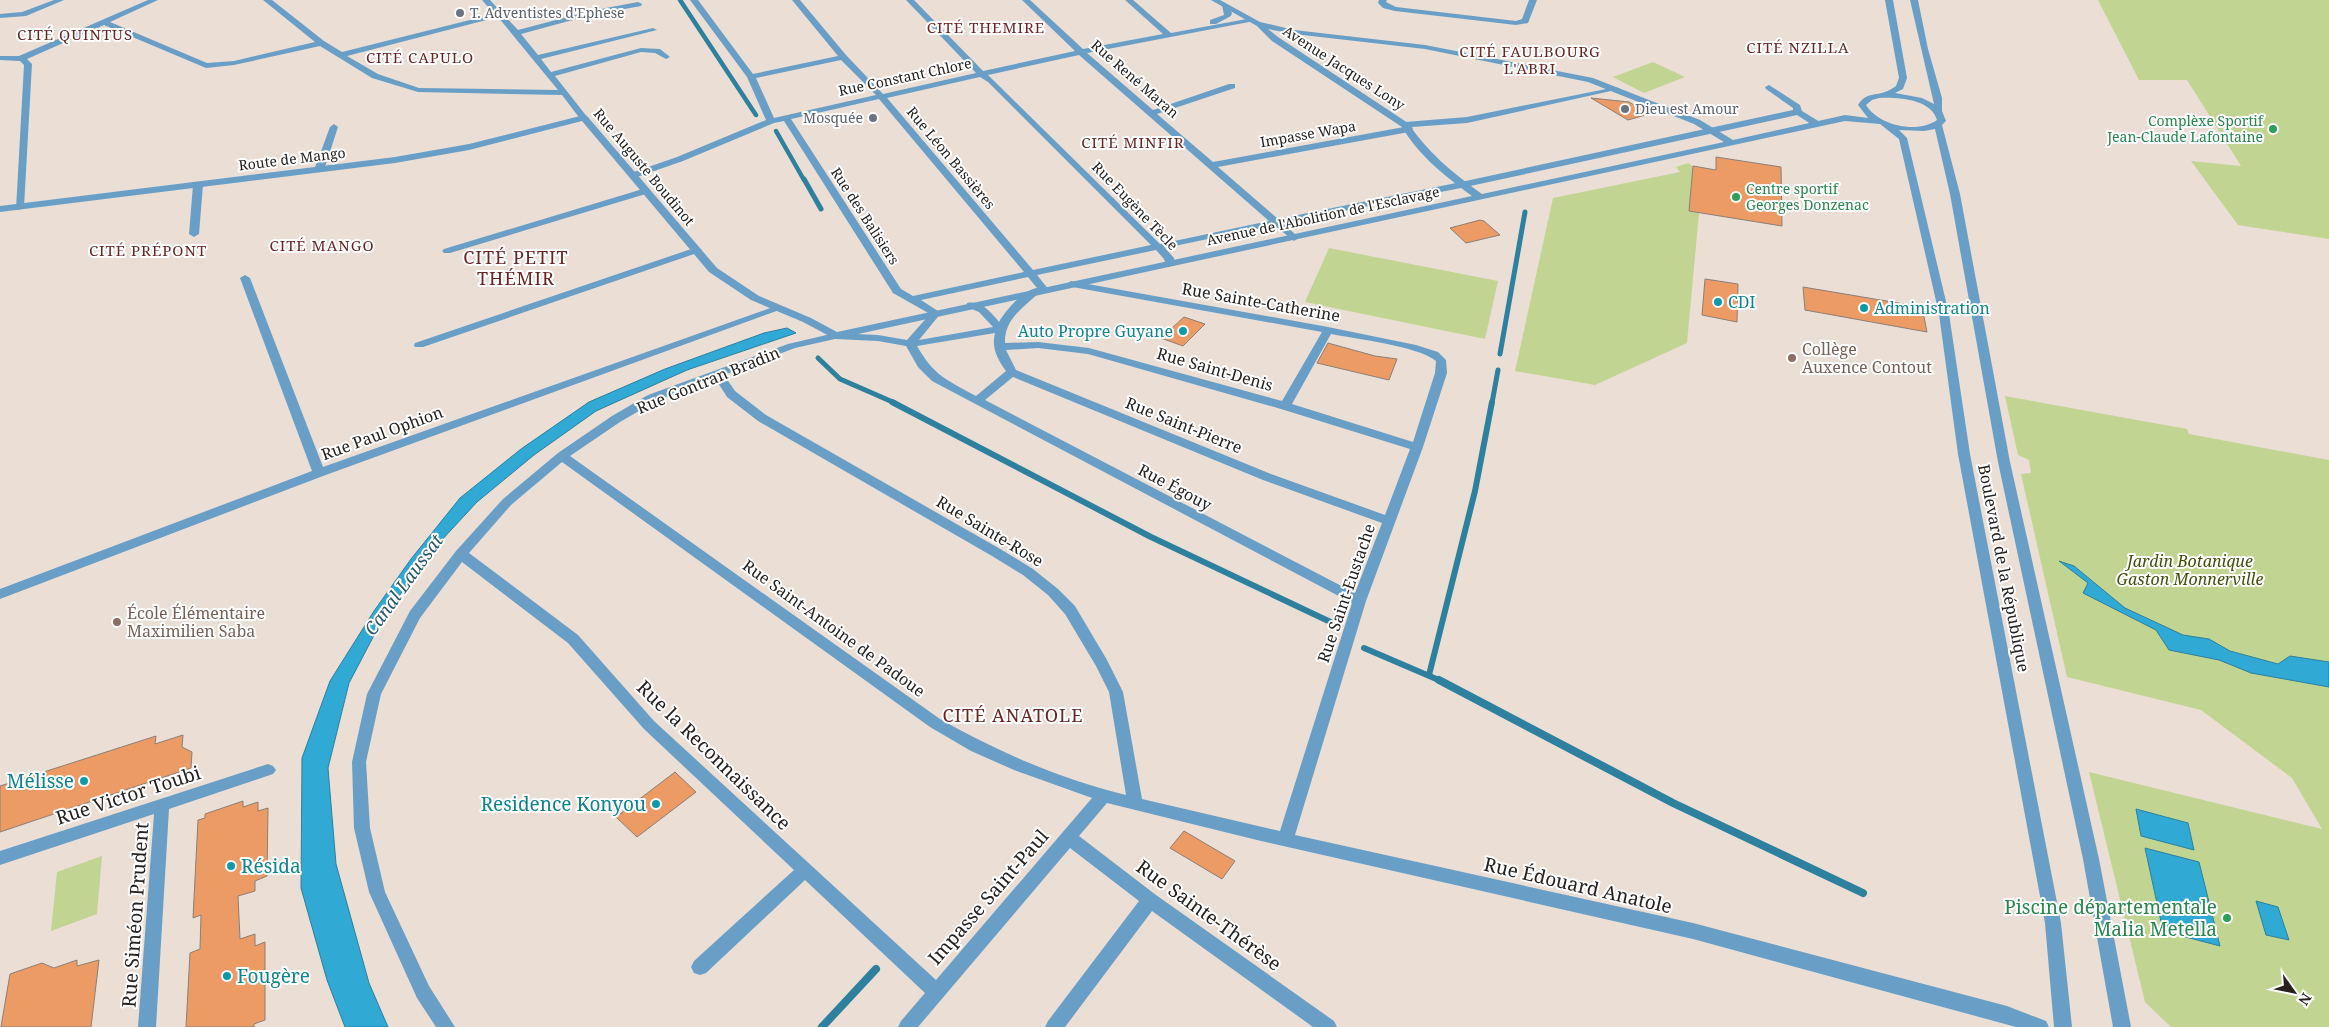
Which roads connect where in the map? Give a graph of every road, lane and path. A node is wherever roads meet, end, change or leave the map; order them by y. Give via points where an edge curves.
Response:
1 (60, 0) edge
2 (154, 0) edge
3 (266, 0) edge
4 (486, 0) edge
5 (694, 0) edge
6 (796, 0) edge
7 (910, 0) edge
8 (1026, 0) edge
9 (1129, 0) edge
10 (1215, 0) edge
11 (1383, 0) edge
12 (1533, 0) edge
13 (1889, 0) edge
14 (1914, 0) edge
15 (638, 4) dead end
16 (1226, 6) junction
17 (498, 15) junction
18 (0, 16) edge
19 (1249, 20) junction
20 (104, 22) junction
21 (1258, 24) junction
22 (653, 30) dead end
23 (1189, 30) junction
24 (516, 32) junction
25 (1294, 32) junction
26 (1168, 34) junction
27 (1275, 39) junction
28 (321, 43) junction
29 (1081, 52) junction
30 (340, 54) junction
31 (666, 56) dead end
32 (843, 56) junction
33 (0, 58) edge
34 (20, 58) junction
35 (536, 58) junction
36 (981, 74) junction
37 (549, 75) junction
38 (751, 78) junction
39 (1232, 86) dead end
40 (1768, 87) dead end
41 (1616, 90) junction
42 (563, 93) junction
43 (1886, 94) junction
44 (881, 96) junction
45 (1862, 105) junction
46 (1938, 111) junction
47 (1798, 112) junction
48 (1153, 113) junction
49 (584, 118) junction
50 (786, 118) junction
51 (1845, 118) junction
52 (771, 121) junction
53 (1817, 124) junction
54 (1884, 124) junction
55 (1938, 125) junction
56 (334, 127) dead end
57 (1407, 127) junction
58 (1711, 130) junction
59 (1731, 142) junction
60 (1212, 165) junction
61 (319, 170) junction
62 (634, 176) junction
63 (198, 185) junction
64 (1461, 185) junction
65 (646, 191) junction
66 (1479, 196) junction
67 (19, 207) junction
68 (0, 209) edge
69 (1276, 222) junction
70 (194, 234) dead end
71 (1294, 238) junction
72 (1156, 247) junction
73 (697, 250) junction
74 (447, 251) dead end
75 (1170, 263) junction
76 (1032, 275) junction
77 (245, 278) dead end
78 (1071, 284) junction
79 (1040, 291) junction
80 (911, 299) junction
81 (971, 305) junction
82 (777, 309) junction
83 (936, 313) junction
84 (1000, 329) junction
85 (1328, 330) junction
86 (835, 336) junction
87 (910, 344) junction
88 (419, 345) dead end
89 (1000, 347) junction
90 (1441, 360) joint
91 (1012, 372) junction
92 (717, 373) junction
93 (977, 402) junction
94 (1285, 406) junction
95 (1417, 447) junction
96 (562, 456) junction
97 (320, 472) junction
98 (1389, 521) junction
99 (461, 554) junction
100 (0, 594) edge
101 (1358, 602) junction
102 (268, 770) dead end
103 (1104, 796) junction
104 (1135, 803) junction
105 (162, 805) junction
106 (1068, 836) junction
107 (1286, 839) junction
108 (0, 858) edge
109 (805, 870) junction
110 (1150, 900) junction
111 (700, 967) dead end
112 (935, 991) junction
113 (147, 1027) edge
114 (446, 1027) edge
115 (907, 1027) edge
116 (1054, 1027) edge
117 (1328, 1027) edge
118 (2040, 1027) edge
119 (2063, 1027) edge
120 (2122, 1027) edge

1 - 18 street via 32,12
2 - 20 street
3 - 28 street
4 - 17 street, Rue Auguste Boudinot
5 - 38 street
6 - 32 street, Rue Léon Bassières
7 - 36 street, Rue Eugène Tècle
8 - 29 street, Rue René Maran
9 - 26 street
10 - 16 street
11 - 12 street via 1386,6 1395,8 1516,23 1525,21
13 - 43 street via 1903,78 1900,87
14 - 46 street via 1938,98
15 - 24 street
16 - 19 street
16 - 23 street, Rue Constant Chlore via 1227,16
17 - 24 street, Rue Auguste Boudinot
17 - 30 street
19 - 21 street
19 - 23 street, Rue Constant Chlore
20 - 28 street via 206,66
20 - 34 street
21 - 25 street
21 - 27 street, Avenue Jacques Lony
22 - 35 street
23 - 26 street, Rue Constant Chlore
24 - 35 street, Rue Auguste Boudinot
25 - 27 street via 1277,33
25 - 41 street via 1362,38 1468,54 1590,80
26 - 29 street, Rue Constant Chlore
27 - 57 street, Avenue Jacques Lony
28 - 30 street
29 - 36 street, Rue Constant Chlore
29 - 48 street, Rue René Maran
30 - 42 street via 375,76 418,90
31 - 37 street via 654,50 635,51
32 - 38 street
32 - 44 street, Rue Léon Bassières
33 - 34 street
34 - 67 street via 28,64
35 - 37 street, Rue Auguste Boudinot
36 - 44 street, Rue Constant Chlore
36 - 72 street, Rue Eugène Tècle via 991,80
37 - 42 street, Rue Auguste Boudinot
38 - 52 street
39 - 48 street
40 - 47 street via 1797,107
41 - 57 street, Impasse Wapa via 1467,120
41 - 58 street
42 - 49 street, Rue Auguste Boudinot
43 - 45 street, Avenue de l'Abolition de l'Esclavage via 1864,100
43 - 46 street via 1910,97
44 - 50 street, Rue Constant Chlore
44 - 76 street, Rue Léon Bassières
45 - 51 street, Avenue de l'Abolition de l'Esclavage
45 - 54 street, Boulevard de la République via 1869,116
46 - 55 street, Boulevard de la République via 1942,121
47 - 53 street
47 - 58 street, Avenue de l'Abolition de l'Esclavage
48 - 60 street, Rue René Maran
49 - 61 street, Route de Mango via 469,147
49 - 62 street, Rue Auguste Boudinot
50 - 52 street, Rue Constant Chlore
50 - 80 street, Rue des Balisiers via 896,291
51 - 53 street, Avenue de l'Abolition de l'Esclavage
51 - 54 street, Avenue de l'Abolition de l'Esclavage
52 - 62 street, Rue Constant Chlore
53 - 59 street, Avenue de l'Abolition de l'Esclavage
54 - 55 street, Avenue de l'Abolition de l'Esclavage via 1917,129
54 - 119 street, Boulevard de la République via 1903,138 1944,314 1964,454 2053,923
55 - 120 street, Boulevard de la République via 1955,194 2004,462 2091,859
56 - 61 street
57 - 60 street, Impasse Wapa
57 - 64 street, Avenue Jacques Lony via 1416,142
58 - 59 street
58 - 64 street, Avenue de l'Abolition de l'Esclavage
59 - 66 street, Avenue de l'Abolition de l'Esclavage
60 - 69 street, Rue René Maran
61 - 63 street, Route de Mango
62 - 65 street, Rue Auguste Boudinot
63 - 67 street, Route de Mango
63 - 70 street
64 - 66 street, Avenue Jacques Lony
64 - 69 street, Avenue de l'Abolition de l'Esclavage
65 - 73 street, Rue Auguste Boudinot
65 - 74 street
66 - 71 street, Avenue de l'Abolition de l'Esclavage
67 - 68 street, Route de Mango
69 - 71 street, Rue René Maran
69 - 72 street, Avenue de l'Abolition de l'Esclavage
71 - 75 street, Avenue de l'Abolition de l'Esclavage
72 - 75 street, Rue Eugène Tècle via 1169,258
72 - 76 street, Avenue de l'Abolition de l'Esclavage
73 - 82 street, Rue Auguste Boudinot via 713,270 731,284
73 - 88 street
75 - 78 street, Avenue de l'Abolition de l'Esclavage
76 - 79 street, Rue Léon Bassières
76 - 80 street, Avenue de l'Abolition de l'Esclavage
77 - 97 street
78 - 79 street, Avenue de l'Abolition de l'Esclavage
78 - 85 street, Rue Sainte-Catherine
79 - 81 street, Avenue de l'Abolition de l'Esclavage
79 - 84 street via 1016,305
80 - 83 street, Rue des Balisiers
81 - 83 street, Avenue de l'Abolition de l'Esclavage
81 - 84 street via 983,310
82 - 86 street, Rue Auguste Boudinot via 807,320
82 - 97 street, Rue Paul Ophion
83 - 86 street, Avenue de l'Abolition de l'Esclavage
83 - 87 street
84 - 87 street
84 - 89 street
85 - 90 street, Rue Sainte-Catherine via 1416,348
85 - 94 street
86 - 87 street via 878,338
86 - 92 street, Rue Gontran Bradin via 792,346
87 - 93 street, Rue Égouy via 922,365 936,379
89 - 91 street via 1003,360
89 - 94 street, Rue Saint-Denis via 1038,345 1089,351
90 - 95 street, Rue Saint-Eustache via 1441,373
91 - 93 street
91 - 98 street, Rue Saint-Pierre via 1268,477
92 - 96 street, Rue Gontran Bradin via 652,398
92 - 104 street, Rue Sainte-Rose via 731,394 762,418 998,553 1053,592 1070,610 1116,692
93 - 101 street, Rue Égouy
94 - 95 street, Rue Saint-Denis
95 - 98 street, Rue Saint-Eustache
96 - 99 street, Rue Gontran Bradin via 507,502
96 - 103 street, Rue Saint-Antoine de Padoue via 935,723 976,747 1019,766
97 - 100 street, Rue Paul Ophion
98 - 101 street, Rue Saint-Eustache
99 - 109 street, Rue la Reconnaissance via 572,639 649,725
99 - 114 street, Rue Gontran Bradin via 415,615 374,694 359,762 362,828 377,892 423,992
101 - 107 street, Rue Saint-Eustache
102 - 105 street, Rue Victor Toubi
103 - 104 street, Rue Édouard Anatole
103 - 106 street, Impasse Saint-Paul
104 - 107 street, Rue Édouard Anatole
105 - 108 street, Rue Victor Toubi
105 - 113 street, Rue Siméon Prudent
106 - 110 street, Rue Sainte-Thérèse
106 - 112 street, Impasse Saint-Paul
107 - 118 street, Rue Édouard Anatole via 1693,932 1997,1012
109 - 111 street
109 - 112 street, Rue la Reconnaissance
110 - 116 street
110 - 117 street, Rue Sainte-Thérèse
112 - 115 street, Impasse Saint-Paul

